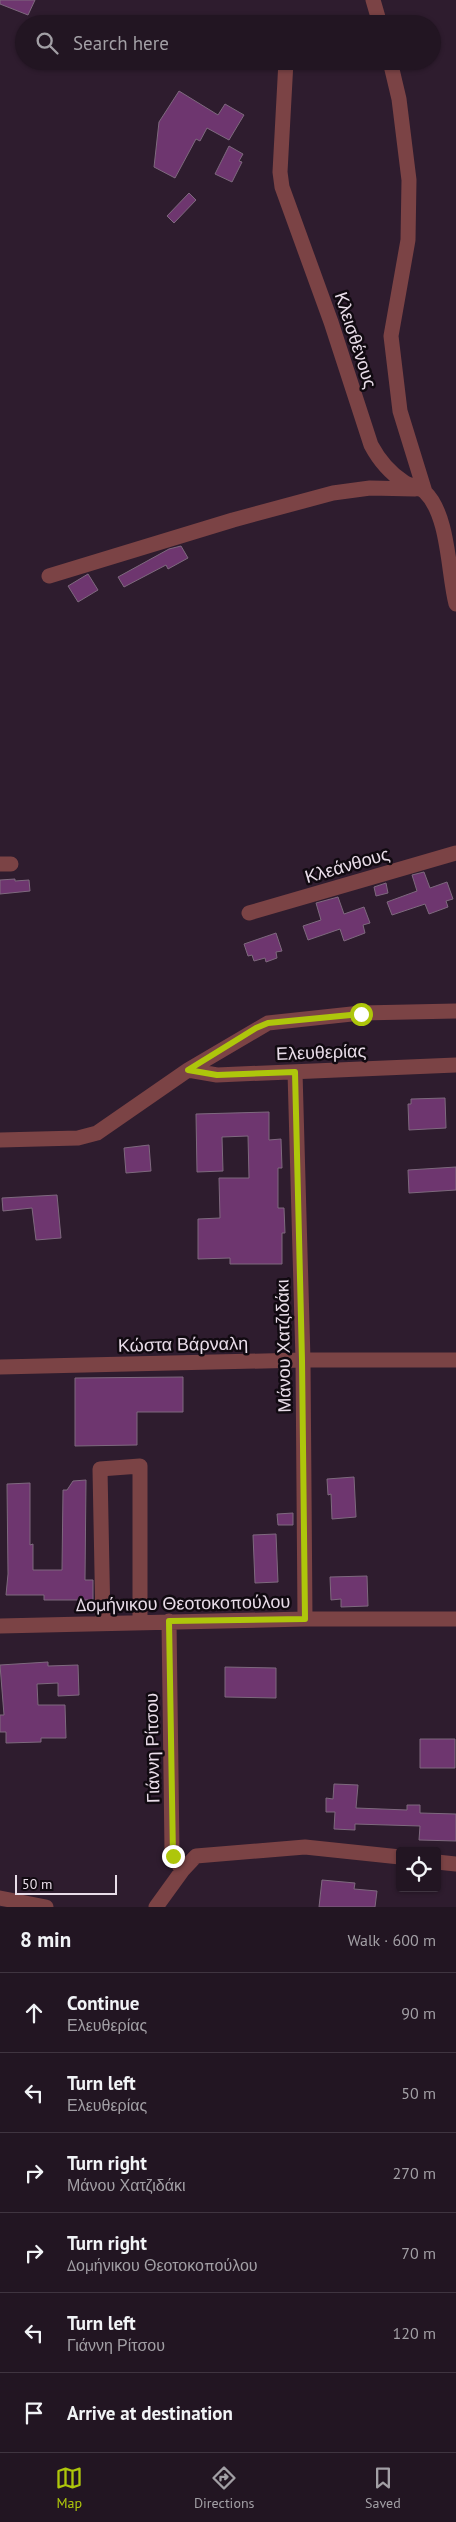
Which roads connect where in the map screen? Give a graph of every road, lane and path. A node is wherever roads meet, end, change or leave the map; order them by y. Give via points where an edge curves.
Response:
1 (373, 0) edge
2 (377, 15) edge
3 (286, 70) edge
4 (392, 70) edge
5 (422, 490) junction
6 (49, 576) dead end
7 (456, 604) edge
8 (456, 853) edge
9 (249, 913) dead end
10 (456, 1011) edge
11 (456, 1065) edge
12 (188, 1070) junction
13 (295, 1072) junction
14 (0, 1140) edge
15 (302, 1360) junction
16 (456, 1360) edge
17 (0, 1367) edge
18 (305, 1619) junction
19 (456, 1620) edge
20 (169, 1621) junction
21 (140, 1622) junction
22 (103, 1623) junction
23 (0, 1626) edge
24 (396, 1858) edge
25 (441, 1862) edge
26 (456, 1864) edge
27 (182, 1870) junction
28 (0, 1898) edge
29 (46, 1907) edge
30 (156, 1907) edge

1 - 2 street
3 - 5 street, Κλεισθένους via 282,187 371,444 392,473
4 - 5 street via 409,180 408,240 391,336 400,411
5 - 6 street via 353,489 233,520
5 - 7 street, Κλεισθένους via 440,516
8 - 9 street, Κλεάνθους
10 - 12 street, Ελευθερίας via 277,1020 256,1028
11 - 13 street, Ελευθερίας
12 - 13 street, Ελευθερίας via 217,1075
12 - 14 street, Ελευθερίας via 87,1137
13 - 15 street, Μάνου Χατζιδάκι
15 - 16 street, Κώστα Βάρναλη
15 - 17 street, Κώστα Βάρναλη
15 - 18 street, Μάνου Χατζιδάκι
18 - 19 street, Δομήνικου Θεοτοκοπούλου
18 - 20 street, Δομήνικου Θεοτοκοπούλου
20 - 21 street, Δομήνικου Θεοτοκοπούλου
20 - 27 street, Γιάννη Ρίτσου via 172,1851
21 - 22 street, Δομήνικου Θεοτοκοπούλου
21 - 22 street via 140,1466 100,1468
22 - 23 street, Δομήνικου Θεοτοκοπούλου
24 - 27 street via 305,1847 202,1855 192,1858
25 - 26 street
27 - 30 street
28 - 29 street

